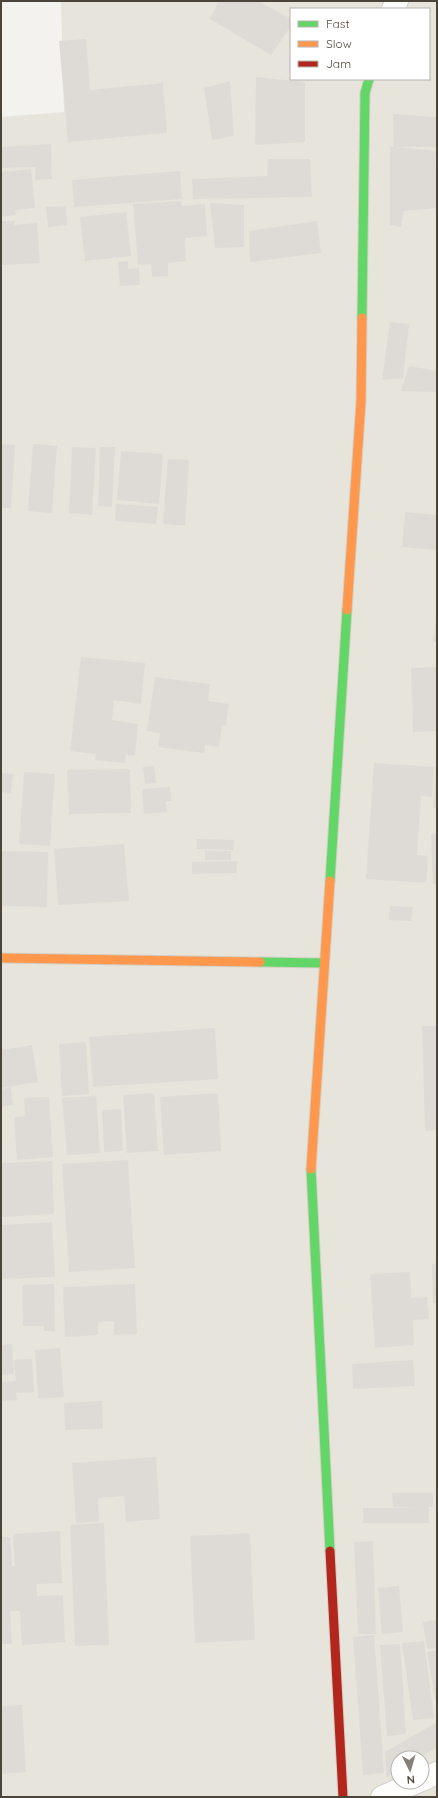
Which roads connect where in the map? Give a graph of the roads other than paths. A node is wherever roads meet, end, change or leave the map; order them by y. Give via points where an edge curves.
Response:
1 (369, 80) edge
2 (1, 958) edge
3 (324, 963) junction
4 (398, 1790) edge
5 (343, 1797) edge
6 (382, 1797) edge

1 - 3 street via 365,93 361,401
2 - 3 street
3 - 5 street via 311,1168
4 - 6 street

